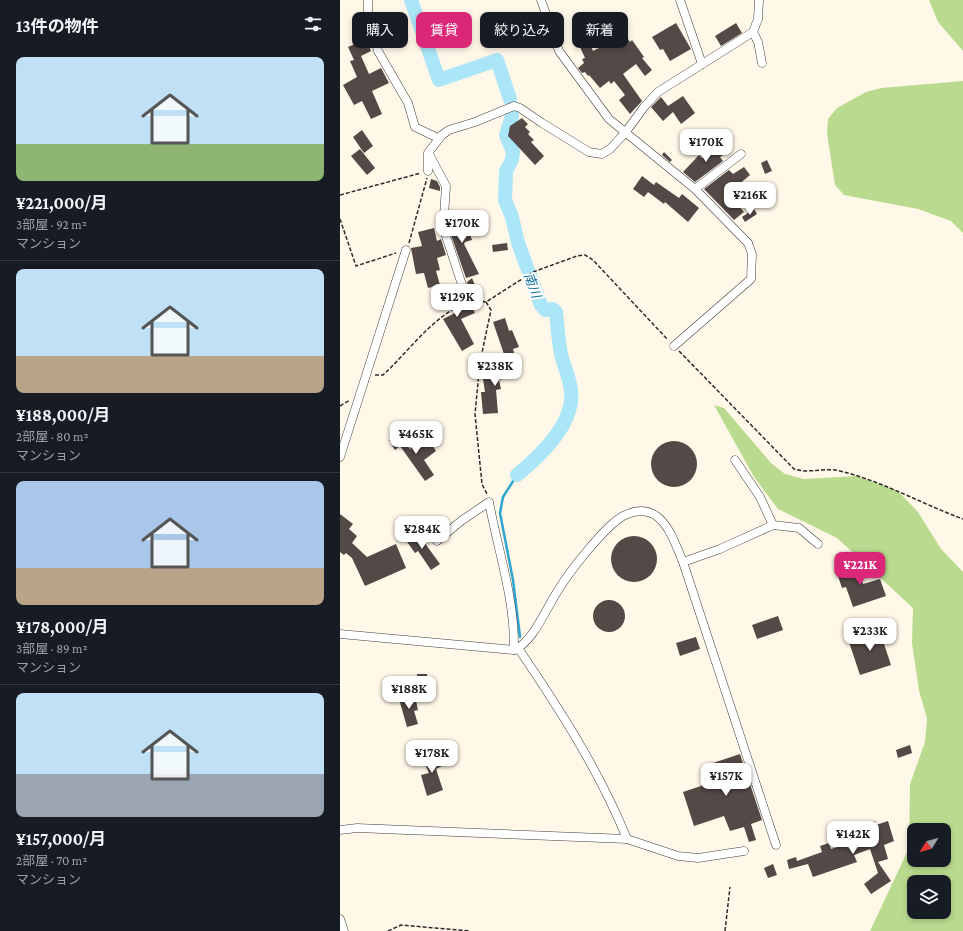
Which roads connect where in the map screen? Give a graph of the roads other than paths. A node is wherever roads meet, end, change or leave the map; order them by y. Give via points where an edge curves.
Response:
1 (368, 0) edge
2 (541, 0) edge
3 (680, 0) edge
4 (759, 0) edge
5 (753, 32) junction
6 (762, 63) dead end
7 (702, 64) junction
8 (624, 133) junction
9 (438, 138) junction
10 (428, 153) junction
11 (741, 154) dead end
12 (428, 171) road end
13 (695, 189) junction
14 (406, 250) road end
15 (468, 303) road end
16 (674, 346) road end
17 (340, 457) edge
18 (735, 460) dead end
19 (773, 525) junction
20 (437, 541) dead end
21 (818, 544) dead end
22 (683, 562) junction
23 (340, 634) edge
24 (516, 649) junction
25 (340, 830) edge
26 (627, 839) junction
27 (776, 845) dead end
28 (744, 851) dead end
29 (340, 919) edge
30 (344, 931) edge

1 - 9 street via 378,51 408,103 415,127
2 - 8 street via 559,52 609,119
3 - 7 street
4 - 5 street via 757,23
5 - 6 street via 758,42
5 - 7 street
7 - 8 street via 658,92
8 - 9 street via 610,149 602,154 595,154 514,106 449,130
8 - 13 street
9 - 10 street
10 - 12 street
10 - 15 street via 446,186 446,236
11 - 13 street
13 - 16 street via 748,243 752,254 751,278
14 - 17 street
18 - 19 street via 760,497
19 - 21 street via 799,528
19 - 22 street via 720,549
20 - 24 street via 489,502
22 - 24 street via 669,530 655,515 638,511 630,513 616,521 566,577 530,636
22 - 27 street
23 - 24 street
24 - 26 street via 569,726 619,818
25 - 26 street via 357,828
26 - 28 street via 678,856 698,858
29 - 30 street

